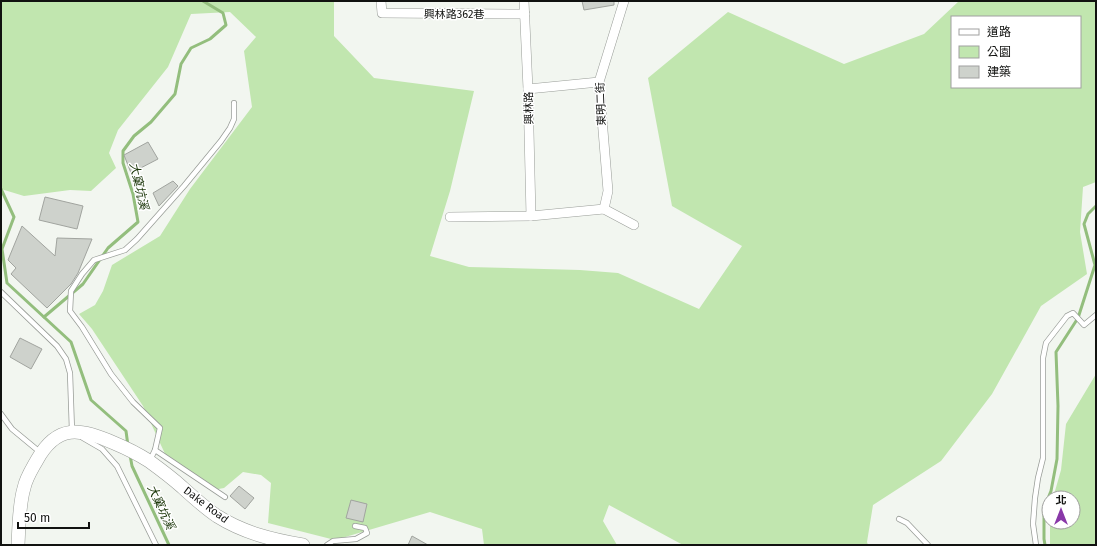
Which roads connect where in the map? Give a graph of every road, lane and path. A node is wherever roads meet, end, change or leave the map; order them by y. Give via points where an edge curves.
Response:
1 (381, 1) edge
2 (524, 1) edge
3 (624, 1) edge
4 (525, 14) junction
5 (599, 82) junction
6 (528, 89) junction
7 (234, 103) dead end
8 (604, 209) junction
9 (531, 216) junction
10 (450, 217) dead end
11 (634, 225) dead end
12 (1, 292) edge
13 (1096, 315) edge
14 (1, 414) edge
15 (72, 432) junction
16 (41, 453) junction
17 (148, 456) junction
18 (225, 497) dead end
19 (899, 519) dead end
20 (355, 526) dead end
21 (18, 545) edge
22 (156, 545) edge
23 (303, 545) edge
24 (327, 545) edge
25 (928, 545) edge
26 (1036, 545) edge

1 - 4 street, 興林路362巷 via 382,13
2 - 4 street, 興林路
3 - 5 street, 東明二街
4 - 6 street, 興林路
5 - 6 street
5 - 8 street, 東明二街 via 608,191
6 - 9 street, 興林路
7 - 17 lane via 234,119 230,128 184,186 125,250 94,260 71,291 70,311 111,374 133,402 160,428
8 - 9 street
8 - 11 street
9 - 10 street
12 - 15 lane via 57,346 66,359 70,373
13 - 26 lane via 1084,325 1073,313 1067,316 1046,343 1043,458 1033,524
14 - 16 lane via 12,429
15 - 16 street via 52,440
15 - 17 street, Dake Road via 88,433
15 - 22 lane via 102,449 117,466
16 - 21 street via 23,488
17 - 18 lane
17 - 23 street, Dake Road via 216,516 250,532
19 - 25 lane via 907,523
20 - 24 lane via 365,528 367,534 356,539 333,541

